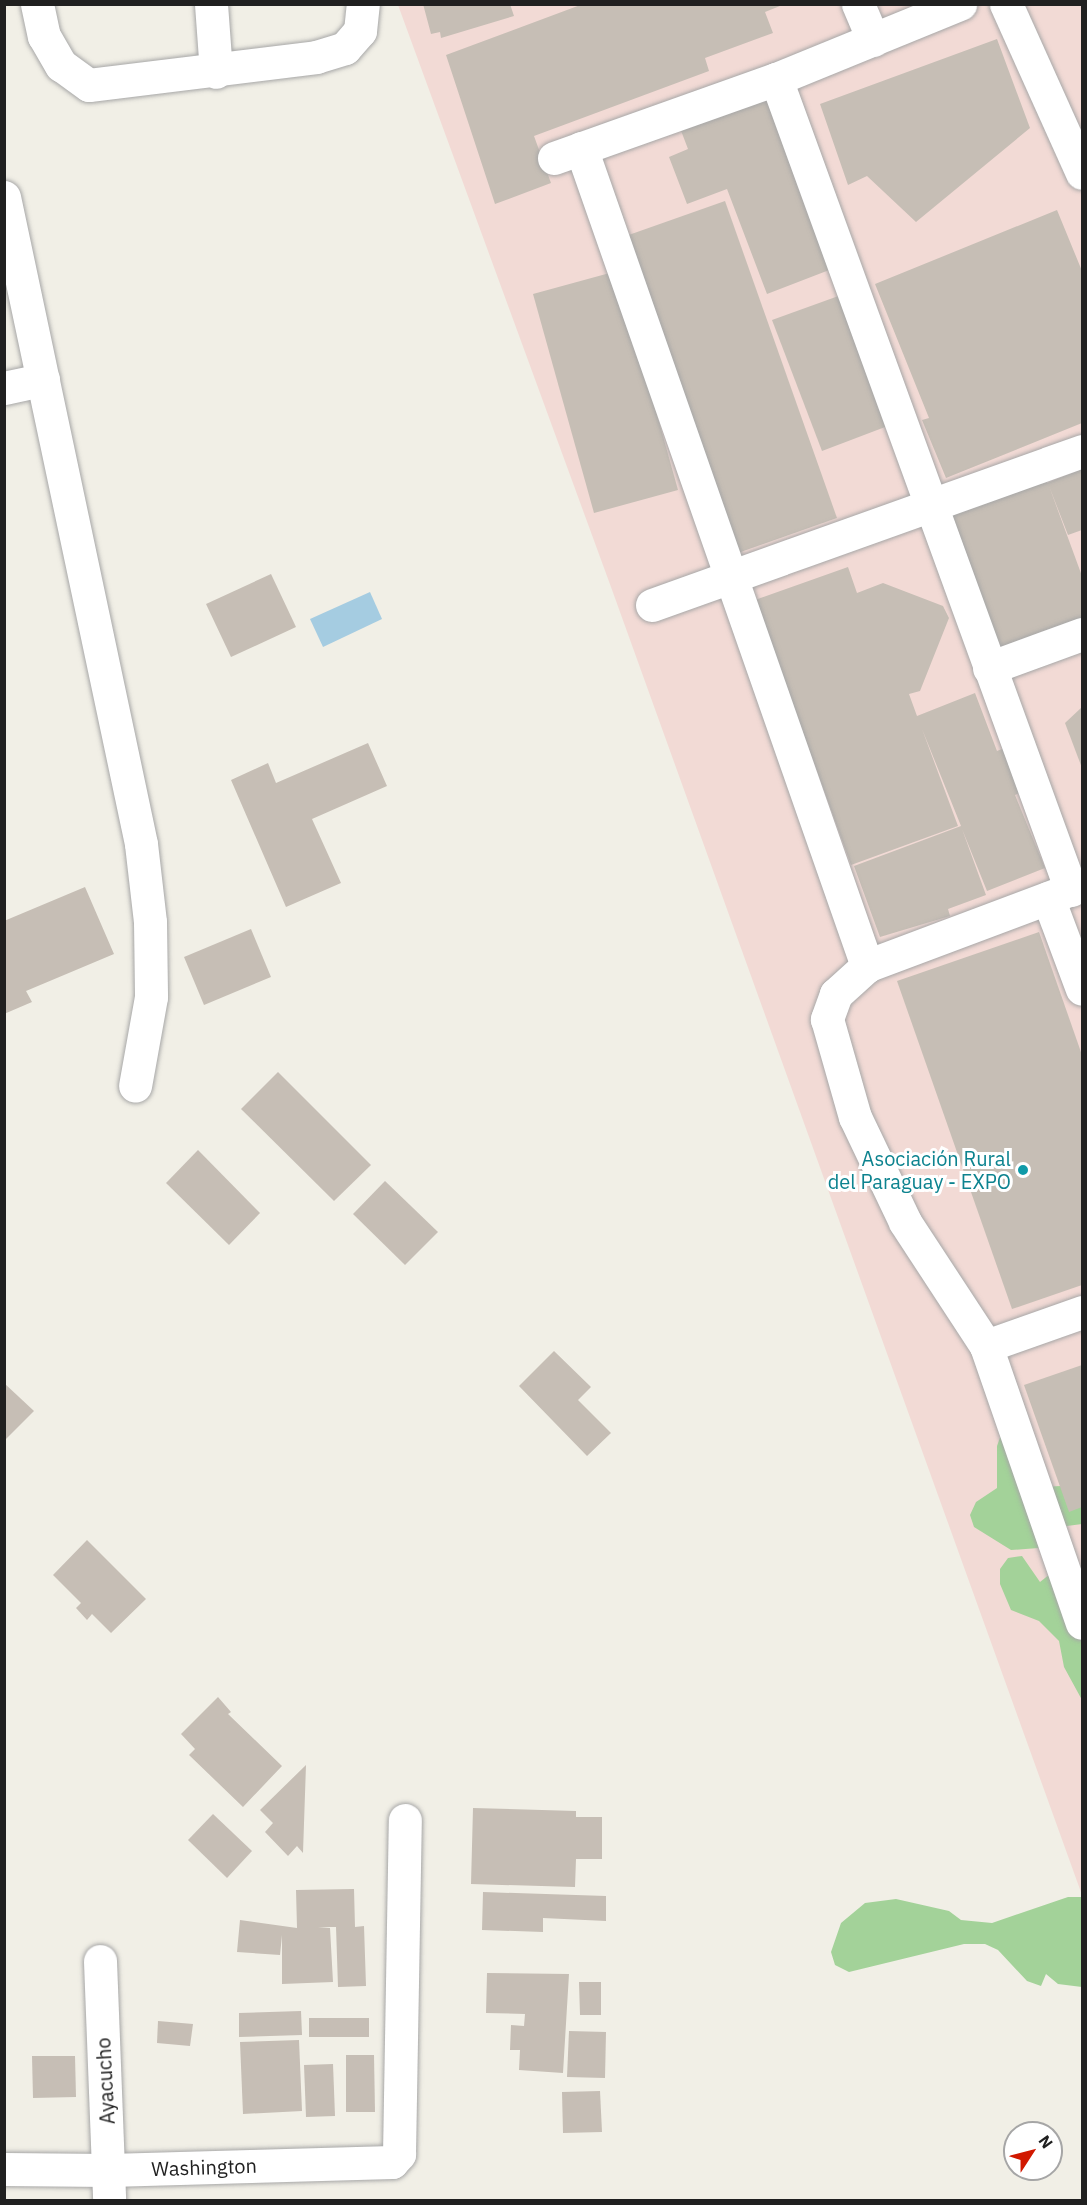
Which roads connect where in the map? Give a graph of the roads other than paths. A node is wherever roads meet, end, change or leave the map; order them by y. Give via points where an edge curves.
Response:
1 (37, 4) edge
2 (211, 4) edge
3 (363, 4) edge
4 (858, 4) edge
5 (960, 4) edge
6 (1006, 4) edge
7 (873, 40) junction
8 (216, 72) junction
9 (776, 79) junction
10 (1083, 173) edge
11 (4, 197) edge
12 (43, 380) junction
13 (4, 388) edge
14 (1083, 452) edge
15 (930, 507) junction
16 (732, 577) junction
17 (652, 605) dead end
18 (1083, 634) edge
19 (989, 668) junction
20 (1067, 891) edge
21 (867, 966) junction
22 (1083, 989) edge
23 (135, 1086) dead end
24 (1083, 1312) edge
25 (986, 1346) junction
26 (1083, 1623) edge
27 (405, 1820) dead end
28 (100, 1961) dead end
29 (4, 2169) edge
30 (109, 2185) edge

1 - 8 street via 44,36 61,65 89,85
2 - 8 street
3 - 8 street via 360,31 345,48 316,57
4 - 7 street
5 - 7 street
6 - 10 street
7 - 9 street
9 - 15 street
9 - 16 street via 568,153
11 - 12 street
12 - 13 street
12 - 23 street via 141,844 150,922 151,997
14 - 15 street
15 - 16 street
15 - 19 street
16 - 17 street
16 - 21 street
18 - 19 street
19 - 20 street
20 - 21 street
20 - 22 street
21 - 25 street via 836,994 827,1019 855,1117 905,1222
24 - 25 street
25 - 26 street
27 - 30 street, Washington via 399,2154 392,2162
28 - 30 street, Ayacucho
29 - 30 street, Washington

